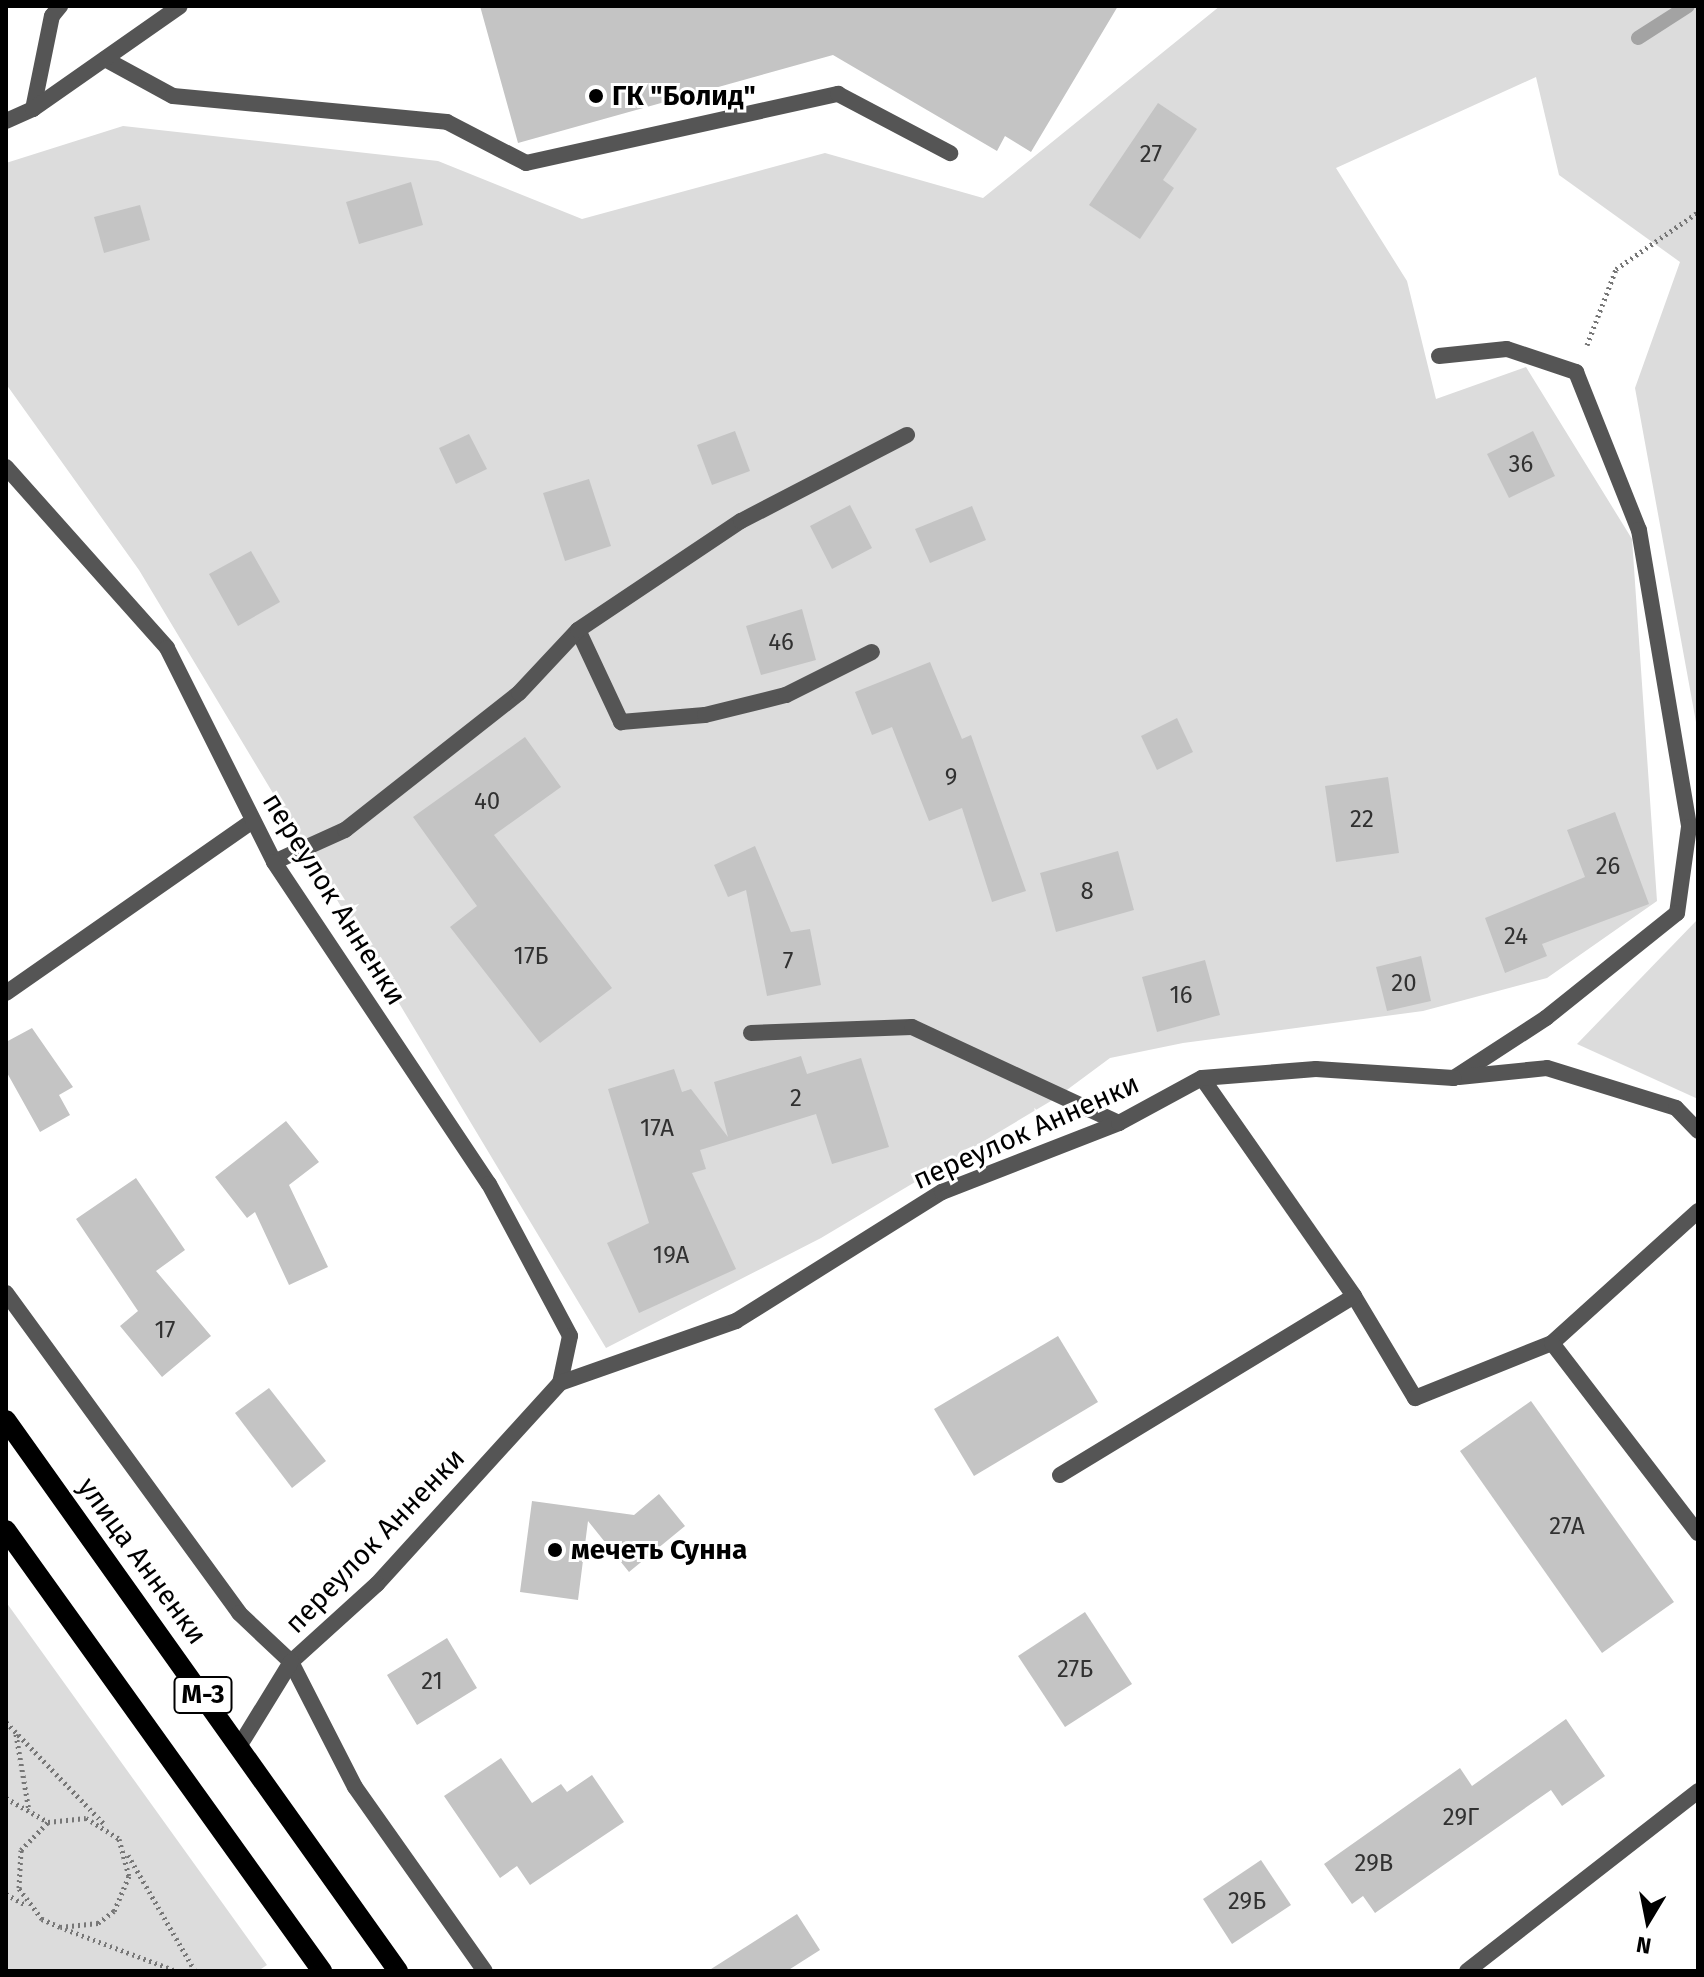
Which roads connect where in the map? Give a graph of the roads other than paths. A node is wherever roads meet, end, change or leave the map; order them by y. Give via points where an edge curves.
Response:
1 (60, 6) edge
2 (180, 6) edge
3 (105, 59) junction
4 (33, 109) junction
5 (6, 121) edge
6 (950, 153) dead end
7 (1439, 356) dead end
8 (907, 435) dead end
9 (6, 467) edge
10 (578, 630) junction
11 (872, 652) dead end
12 (251, 822) junction
13 (274, 862) junction
14 (6, 993) edge
15 (751, 1033) dead end
16 (1202, 1078) junction
17 (1454, 1078) junction
18 (1119, 1123) junction
19 (1698, 1131) edge
20 (1698, 1211) edge
21 (6, 1293) edge
22 (1354, 1296) junction
23 (1552, 1343) junction
24 (560, 1383) junction
25 (6, 1420) edge
26 (1060, 1475) dead end
27 (6, 1530) edge
28 (1698, 1533) edge
29 (291, 1662) junction
30 (240, 1745) junction
31 (1698, 1791) edge
32 (322, 1971) edge
33 (398, 1971) edge
34 (485, 1971) edge
35 (1467, 1971) edge

1 - 4 street via 52,16
2 - 3 street
3 - 4 street
3 - 6 street via 173,96 447,122 526,163 838,94
4 - 5 street
7 - 17 street via 1507,349 1576,372 1639,530 1689,827 1677,913 1546,1018
8 - 10 street via 741,521
9 - 12 street, переулок Анненки via 167,648
10 - 11 street via 621,722 705,715 786,695
10 - 13 street via 519,693 345,830
12 - 13 street, переулок Анненки
12 - 14 street
13 - 24 street, переулок Анненки via 489,1184 570,1336
15 - 18 street via 912,1027
16 - 17 street, переулок Анненки via 1316,1069
16 - 18 street, переулок Анненки
16 - 22 street
17 - 19 street, переулок Анненки via 1547,1068 1676,1108
18 - 24 street, переулок Анненки via 942,1192 736,1321
20 - 23 street
21 - 29 street via 239,1613
22 - 23 street via 1415,1398
22 - 26 street
23 - 28 street
24 - 29 street, переулок Анненки via 377,1584
25 - 30 main road, улица Анненки / М-3
27 - 32 main road, М-3
29 - 30 street, переулок Анненки
29 - 34 street via 355,1787
30 - 33 main road, улица Анненки / М-3
31 - 35 street

